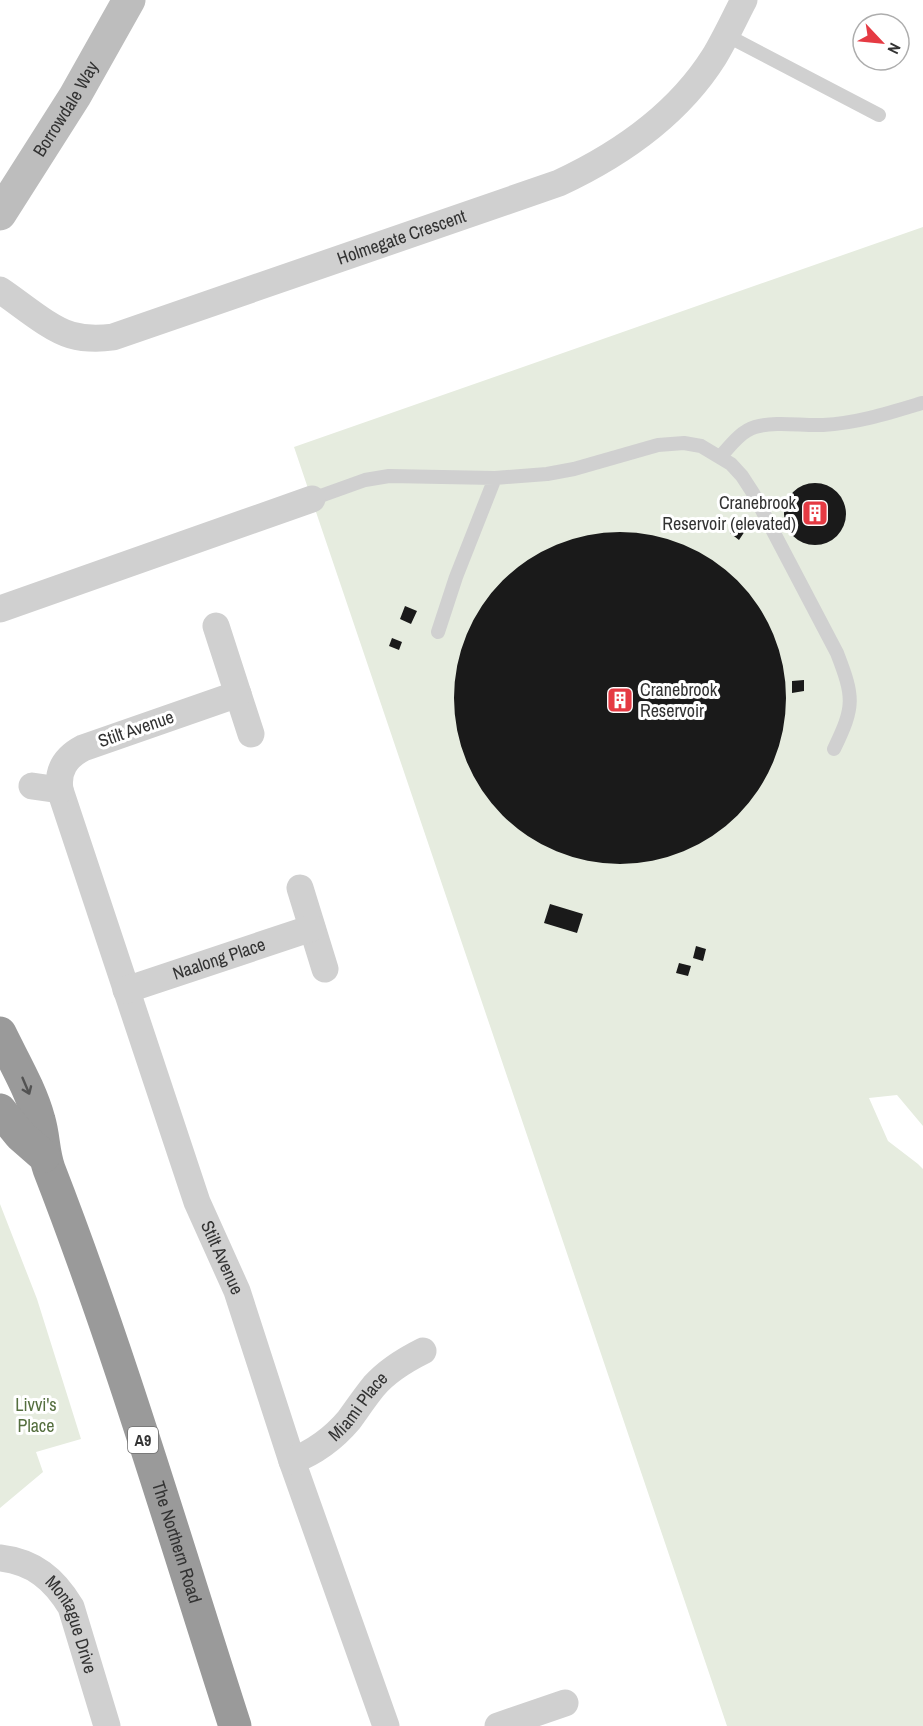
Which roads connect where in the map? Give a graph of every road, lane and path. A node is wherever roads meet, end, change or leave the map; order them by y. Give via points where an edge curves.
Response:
1 (129, 0) edge
2 (744, 0) edge
3 (726, 35) junction
4 (879, 115) dead end
5 (0, 214) edge
6 (0, 290) edge
7 (922, 403) edge
8 (720, 457) junction
9 (495, 478) junction
10 (312, 499) joint
11 (0, 609) edge
12 (216, 626) dead end
13 (438, 632) dead end
14 (238, 694) junction
15 (251, 734) dead end
16 (834, 749) dead end
17 (32, 786) dead end
18 (60, 790) junction
19 (300, 888) dead end
20 (312, 928) junction
21 (325, 969) dead end
22 (126, 990) junction
23 (0, 1033) edge
24 (0, 1110) edge
25 (44, 1156) junction
26 (423, 1351) dead end
27 (292, 1461) junction
28 (0, 1558) edge
29 (565, 1703) dead end
30 (107, 1726) edge
31 (235, 1726) edge
32 (386, 1726) edge
33 (498, 1726) edge

1 - 5 street, Borrowdale Way via 75,96
2 - 3 street, Holmegate Crescent
3 - 4 lane
3 - 6 street, Holmegate Crescent via 692,86 658,120 603,161 559,183 113,337 86,338 65,332
7 - 8 lane via 862,421 753,428 738,437
8 - 9 lane via 701,446 658,445 574,469
8 - 16 lane via 742,476 753,493 837,653 851,698 849,715
9 - 10 lane via 389,476 365,480
9 - 13 lane
10 - 11 street
12 - 14 street
14 - 15 street
14 - 18 street, Stilt Avenue via 83,748 63,765
17 - 18 street
18 - 22 street, Stilt Avenue
19 - 20 street
20 - 21 street
20 - 22 street, Naalong Place
22 - 27 street, Stilt Avenue via 196,1202 237,1291
23 -> 25 highway, The Northern Road / A9 via 39,1122
24 - 25 highway, The Northern Road / A9
25 - 31 highway, The Northern Road / A9 via 115,1354
26 - 27 street, Miami Place via 382,1377 348,1422 324,1444
27 - 32 street, Stilt Avenue
28 - 30 street, Montague Drive via 29,1565 61,1590 71,1607
29 - 33 street

